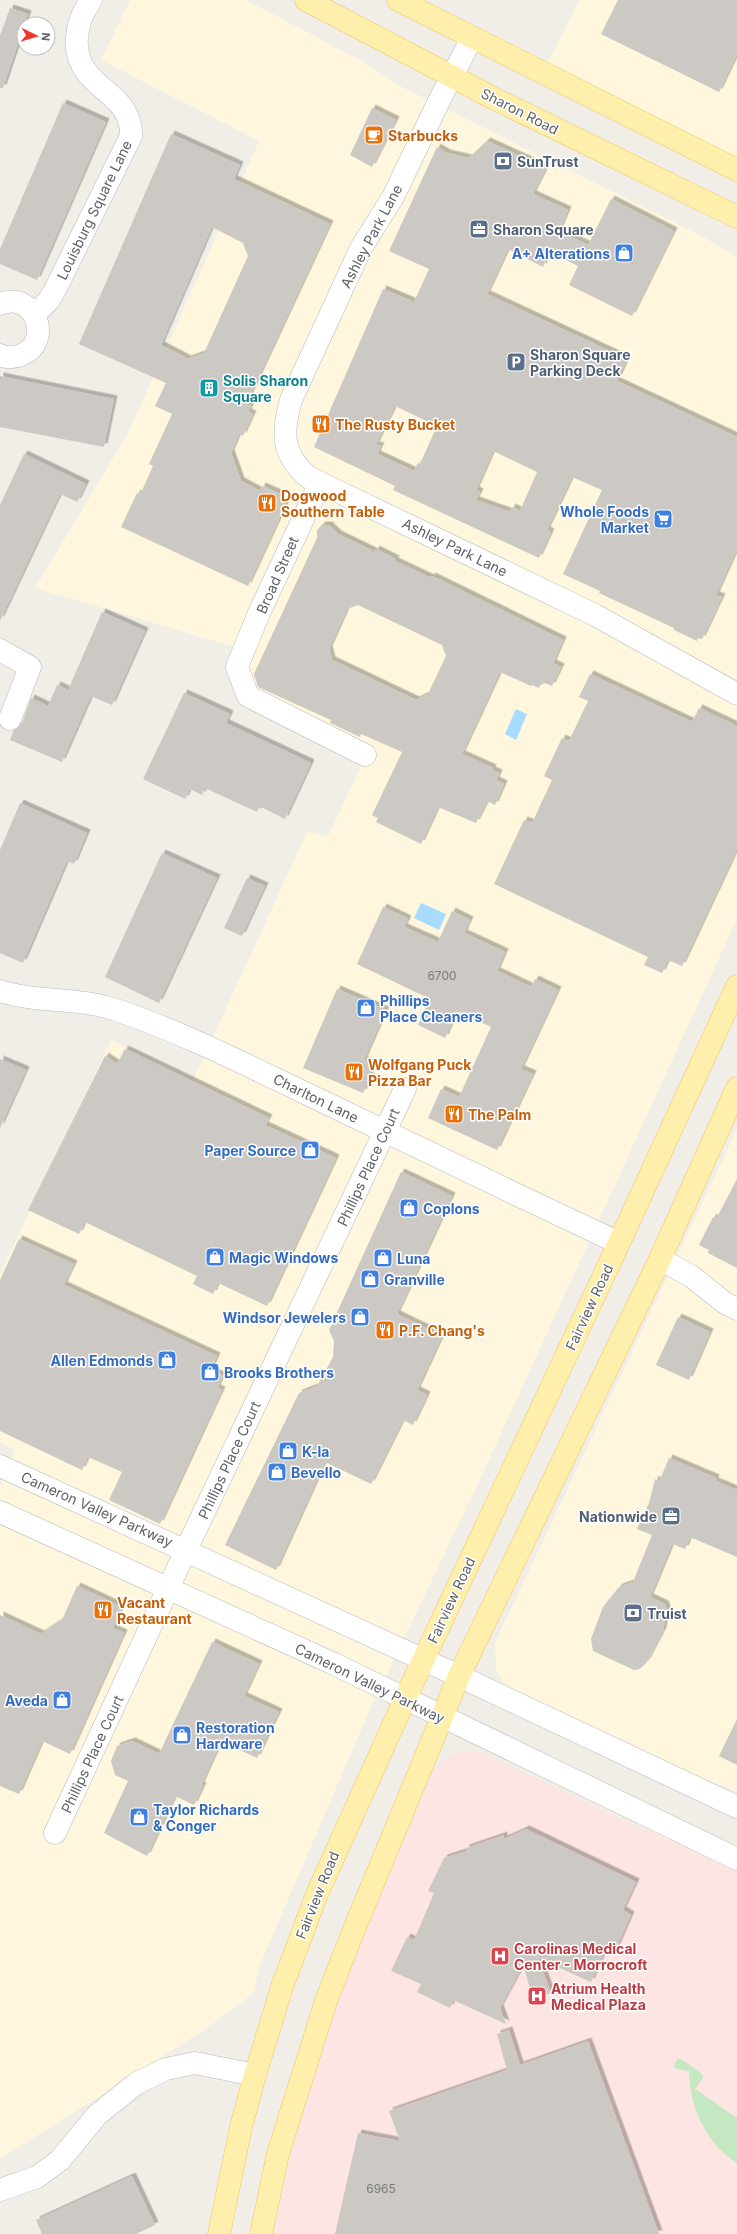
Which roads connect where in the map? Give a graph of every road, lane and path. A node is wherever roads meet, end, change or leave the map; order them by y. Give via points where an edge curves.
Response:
1 (91, 0) edge
2 (306, 0) edge
3 (398, 0) edge
4 (472, 38) junction
5 (452, 76) junction
6 (737, 170) edge
7 (737, 217) edge
8 (0, 304) edge
9 (35, 314) junction
10 (0, 355) edge
11 (320, 483) junction
12 (0, 650) edge
13 (737, 694) edge
14 (10, 719) dead end
15 (364, 754) dead end
16 (737, 986) edge
17 (0, 990) edge
18 (737, 1088) edge
19 (405, 1089) dead end
20 (385, 1131) junction
21 (619, 1243) junction
22 (660, 1259) junction
23 (737, 1309) edge
24 (0, 1466) edge
25 (0, 1512) edge
26 (186, 1550) junction
27 (169, 1587) junction
28 (423, 1660) junction
29 (460, 1676) junction
30 (405, 1699) junction
31 (442, 1717) junction
32 (737, 1807) edge
33 (55, 1833) dead end
34 (737, 1859) edge
35 (255, 2075) junction
36 (0, 2190) edge
37 (219, 2234) edge
38 (261, 2234) edge

1 - 9 street, Louisburg Square Lane via 79,23 76,51 88,75 124,108 131,123 131,136 56,288 49,300
2 - 5 main road, Sharon Road
3 - 4 main road
4 - 5 street, Ashley Park Lane
4 - 6 main road
5 - 7 main road, Sharon Road
5 - 11 street, Ashley Park Lane via 393,197 361,248 290,400 284,436 288,453 296,467
8 - 9 street via 6,301 17,302 27,306
9 - 10 street via 38,336 33,346 26,353 15,357
11 - 13 street, Ashley Park Lane via 595,615
11 - 15 street, Broad Street via 237,667 248,696
12 - 14 street via 30,667
16 - 21 main road, Fairview Road
17 - 20 street, Charlton Lane via 10,994 115,1009 196,1043
18 - 22 main road
19 - 20 street, Phillips Place Court
20 - 21 street, Charlton Lane
20 - 26 street, Phillips Place Court
21 - 28 main road, Fairview Road
22 - 23 street via 691,1276 725,1303
22 - 29 main road
24 - 26 street, Cameron Valley Parkway
25 - 27 street, Cameron Valley Parkway
26 - 27 street, Phillips Place Court
26 - 28 street, Cameron Valley Parkway
27 - 30 street, Cameron Valley Parkway
27 - 33 street, Phillips Place Court
28 - 29 street, Cameron Valley Parkway
28 - 30 main road, Fairview Road
29 - 31 main road
29 - 32 street, Cameron Valley Parkway
30 - 31 street, Cameron Valley Parkway
30 - 35 main road, Fairview Road via 317,1894 282,1988
31 - 34 street, Cameron Valley Parkway
31 - 38 main road via 326,2001 278,2154
35 - 36 street via 195,2063 166,2069 137,2083 97,2115 60,2160 37,2177
35 - 37 main road, Fairview Road

